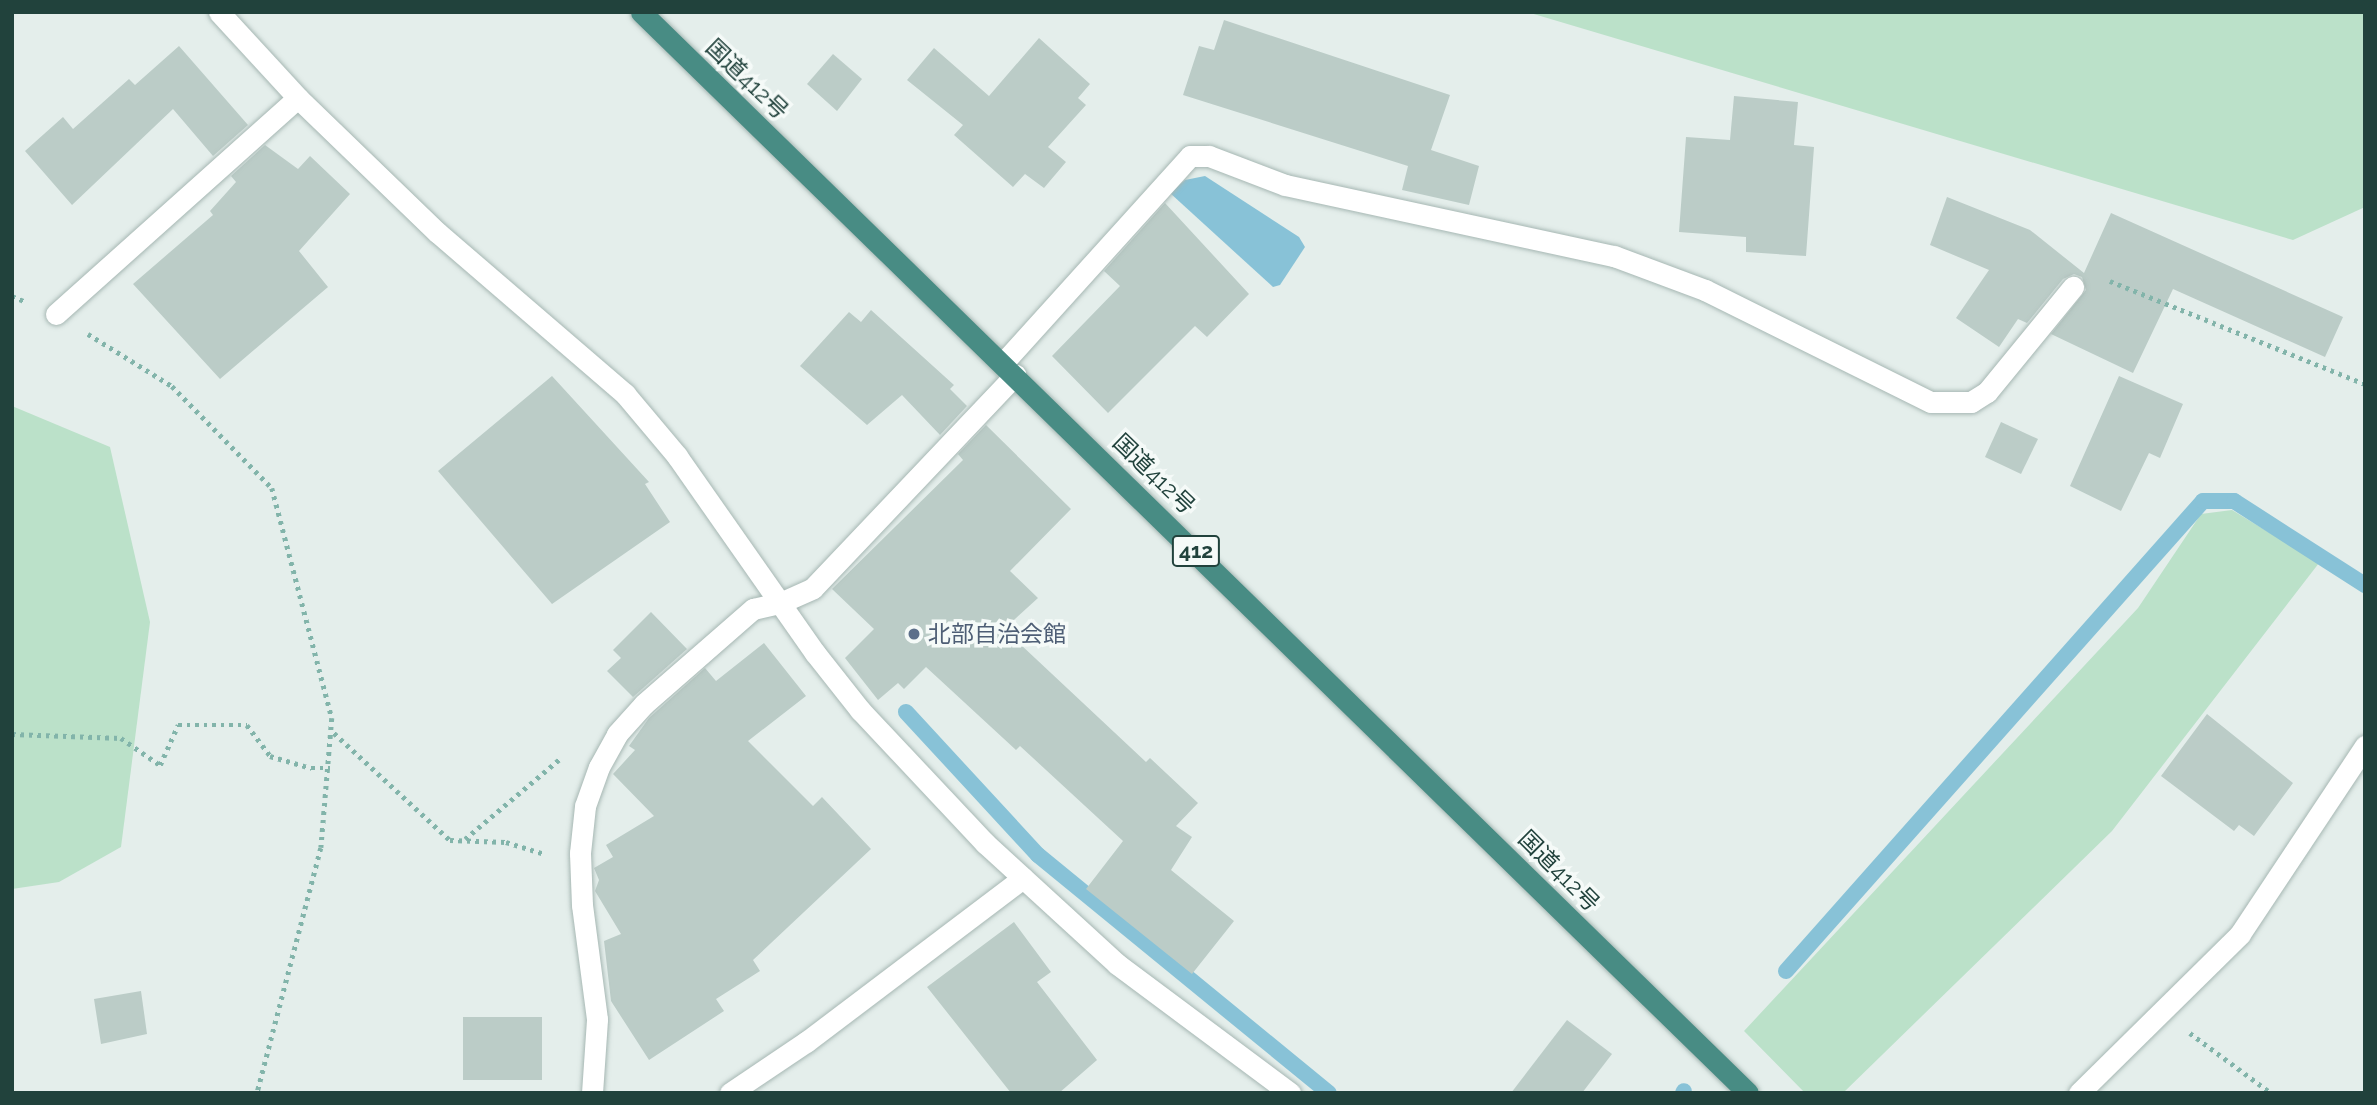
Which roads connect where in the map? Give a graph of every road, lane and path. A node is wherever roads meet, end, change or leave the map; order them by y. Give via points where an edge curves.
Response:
1 (219, 12) edge
2 (641, 12) edge
3 (298, 98) junction
4 (2073, 287) joint
5 (12, 296) edge
6 (56, 314) junction
7 (1009, 369) junction
8 (2365, 384) edge
9 (780, 603) junction
10 (334, 733) junction
11 (12, 734) edge
12 (613, 742) junction
13 (2365, 746) edge
14 (330, 768) junction
15 (464, 840) junction
16 (580, 860) junction
17 (1023, 878) junction
18 (2161, 1013) junction
19 (257, 1093) edge
20 (592, 1093) edge
21 (730, 1093) edge
22 (1290, 1093) edge
23 (1748, 1093) edge
24 (2079, 1093) edge
25 (2271, 1093) edge

1 - 3 street
2 - 7 highway, 国道412号 / 412
3 - 6 street
3 - 9 street via 477,268 625,394 677,456
4 - 7 street via 1987,392 1971,402 1931,402 1705,290 1614,256 1285,185 1209,156 1190,156
4 - 8 path via 2096,278 2128,285
5 - 6 path
6 - 10 path via 172,386 272,488
7 - 9 street via 813,588
7 - 23 highway, 国道412号 / 412
9 - 12 street via 753,610 644,704
9 - 17 street via 860,710
10 - 14 path
10 - 15 path via 450,840
11 - 14 path via 121,738 160,765 178,725 247,725 270,756 311,768
12 - 15 path via 581,741
12 - 16 street via 585,806
13 - 18 street via 2240,934
14 - 19 path via 321,848
15 - 16 path via 506,842 524,850
16 - 20 street via 597,1019
17 - 21 street via 806,1042
17 - 22 street via 1117,964
18 - 24 street
18 - 25 path

